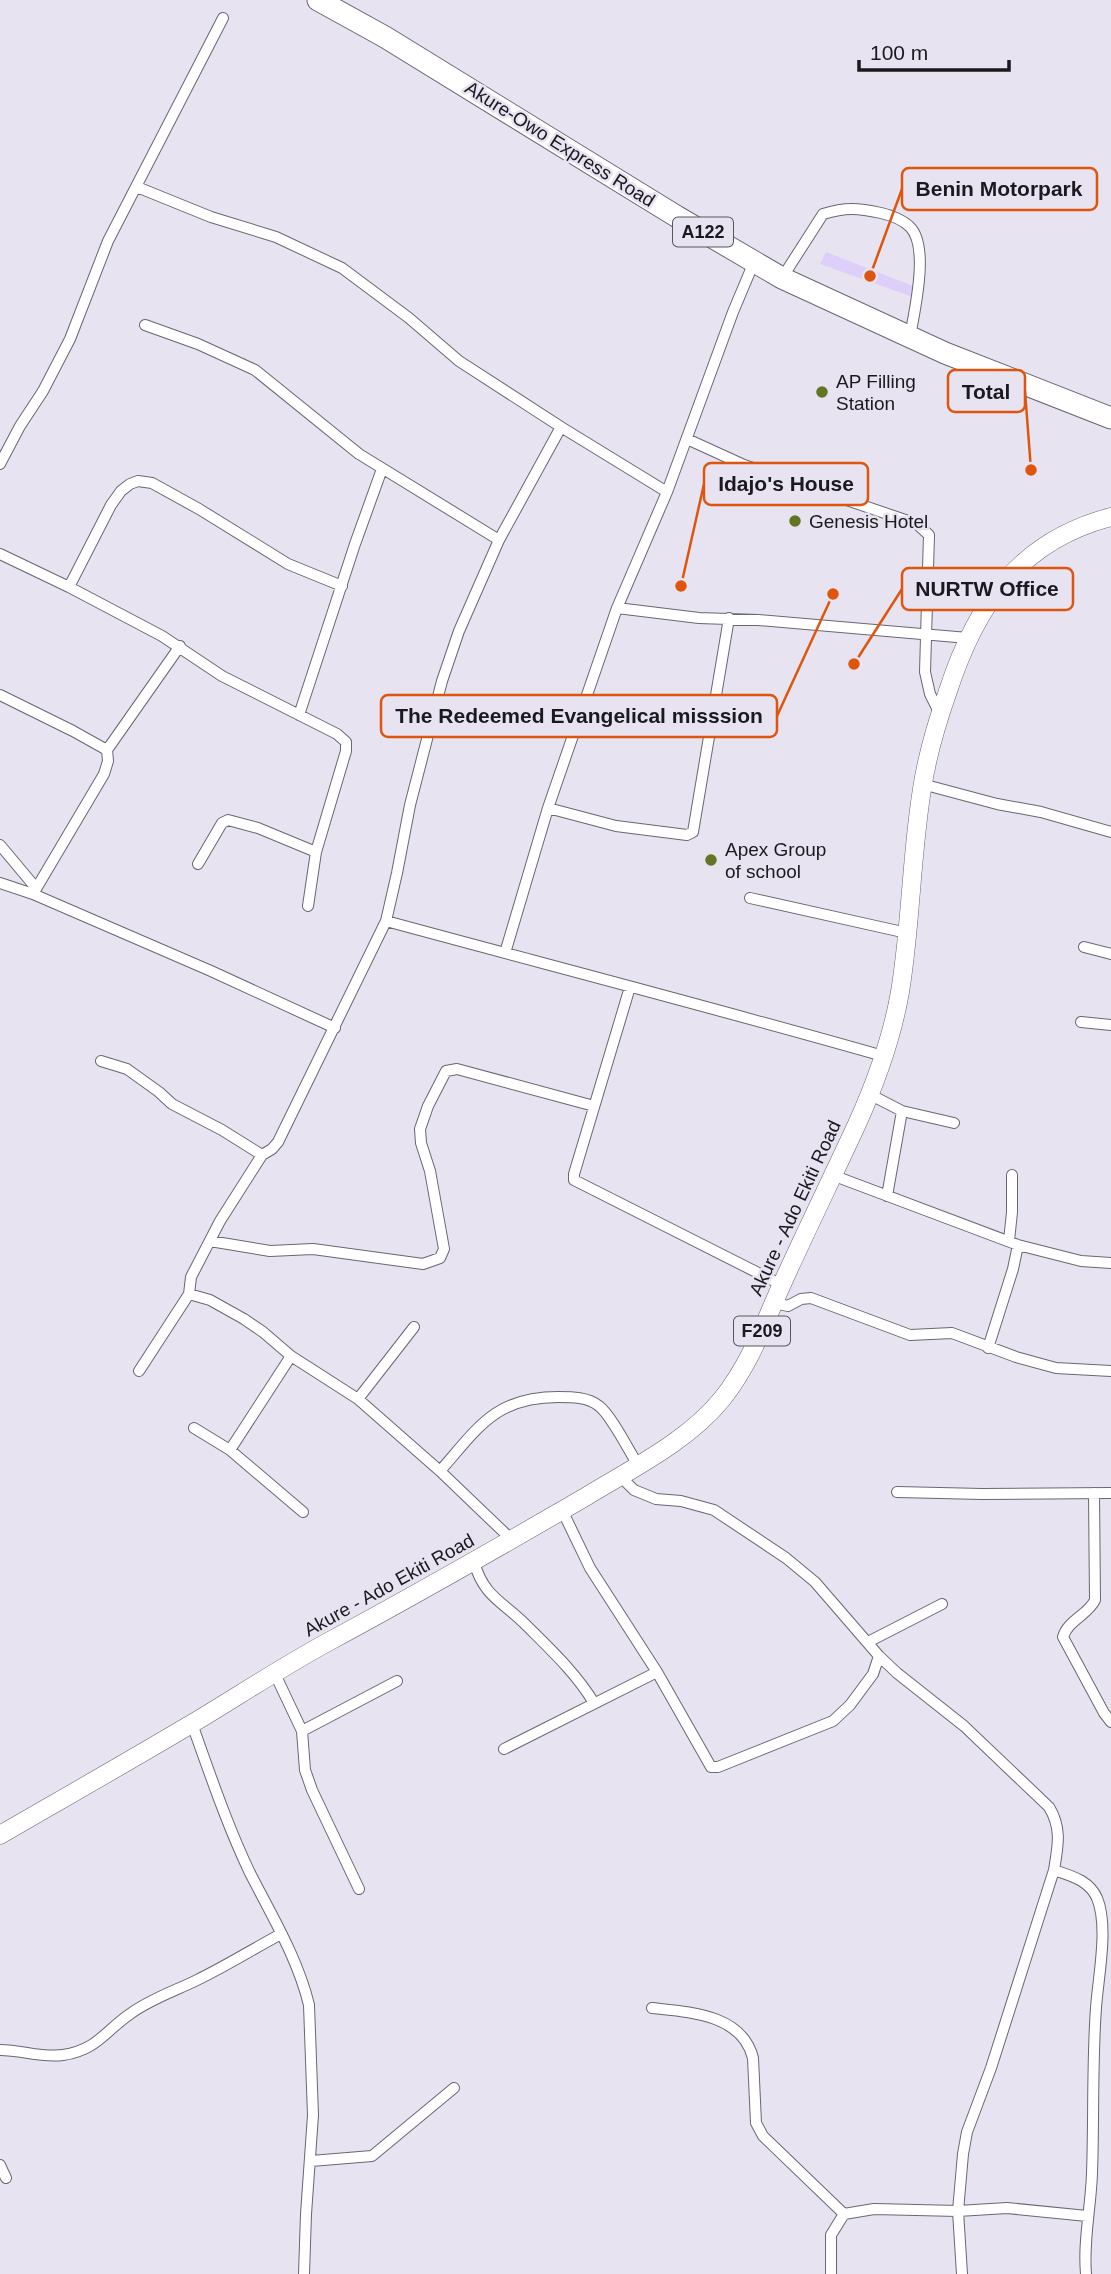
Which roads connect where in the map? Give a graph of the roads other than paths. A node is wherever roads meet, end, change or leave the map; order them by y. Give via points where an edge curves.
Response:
1 (318, 0) edge
2 (223, 18) dead end
3 (137, 187) junction
4 (754, 262) junction
5 (782, 278) junction
6 (145, 325) dead end
7 (910, 337) junction
8 (1111, 418) edge
9 (561, 427) junction
10 (688, 439) junction
11 (0, 464) edge
12 (382, 469) junction
13 (667, 492) junction
14 (1111, 517) edge
15 (499, 540) junction
16 (0, 554) edge
17 (342, 586) junction
18 (69, 587) junction
19 (617, 608) junction
20 (729, 618) junction
21 (926, 633) junction
22 (968, 638) junction
23 (180, 646) junction
24 (0, 695) edge
25 (940, 714) junction
26 (299, 716) junction
27 (107, 750) junction
28 (922, 784) junction
29 (548, 808) junction
30 (1111, 832) edge
31 (0, 845) edge
32 (316, 852) junction
33 (198, 864) dead end
34 (0, 883) edge
35 (34, 891) junction
36 (750, 898) dead end
37 (307, 906) dead end
38 (386, 920) junction
39 (907, 933) junction
40 (1084, 947) dead end
41 (505, 953) junction
42 (1111, 954) edge
43 (630, 986) junction
44 (1081, 1022) dead end
45 (1111, 1025) edge
46 (335, 1028) junction
47 (883, 1056) junction
48 (101, 1061) dead end
49 (869, 1094) junction
50 (594, 1106) junction
51 (902, 1111) junction
52 (954, 1123) dead end
53 (262, 1155) junction
54 (832, 1175) junction
55 (1012, 1175) dead end
56 (887, 1196) junction
57 (210, 1241) junction
58 (1014, 1243) junction
59 (1111, 1263) edge
60 (782, 1284) junction
61 (189, 1294) junction
62 (774, 1303) junction
63 (414, 1327) dead end
64 (988, 1348) junction
65 (290, 1356) junction
66 (139, 1371) dead end
67 (1111, 1371) edge
68 (358, 1399) junction
69 (194, 1428) dead end
70 (230, 1450) junction
71 (638, 1465) junction
72 (440, 1471) junction
73 (620, 1476) junction
74 (897, 1492) dead end
75 (1094, 1493) junction
76 (1111, 1493) edge
77 (562, 1510) junction
78 (303, 1512) dead end
79 (512, 1539) junction
80 (474, 1562) junction
81 (942, 1604) dead end
82 (868, 1642) junction
83 (879, 1656) junction
84 (657, 1672) junction
85 (275, 1674) junction
86 (397, 1681) dead end
87 (594, 1703) junction
88 (1111, 1722) edge
89 (192, 1724) junction
90 (302, 1731) junction
91 (504, 1749) dead end
92 (0, 1835) edge
93 (1054, 1870) junction
94 (359, 1889) dead end
95 (281, 1934) junction
96 (1106, 1959) edge
97 (652, 2008) dead end
98 (0, 2050) edge
99 (454, 2088) dead end
100 (311, 2161) junction
101 (0, 2165) edge
102 (6, 2178) dead end
103 (958, 2211) junction
104 (844, 2214) junction
105 (1087, 2216) junction
106 (304, 2274) edge
107 (831, 2274) edge
108 (962, 2274) edge
109 (1086, 2274) edge

1 - 4 highway, Akure-Owo Express Road / A122
2 - 3 street
3 - 9 street via 211,218 276,237 342,268 459,361
3 - 11 street via 108,241 70,339
4 - 5 highway, Akure-Owo Express Road / A122
4 - 10 street
5 - 7 highway, Akure-Owo Express Road / A122
5 - 7 street via 823,215 856,207 890,215 910,227 918,248 919,278
6 - 12 street via 255,370
7 - 8 highway, Akure-Owo Express Road / A122
9 - 13 street
9 - 15 street
10 - 13 street
10 - 21 street via 744,465 917,524 929,535
12 - 15 street
12 - 17 street
13 - 19 street
14 - 22 main road, Akure - Ado Ekiti Road / F209 via 1055,539 1019,565 997,588
15 - 38 street via 442,681
16 - 18 street
17 - 18 street via 300,570 178,497 138,481 121,491 111,505
17 - 26 street
18 - 23 street
19 - 20 street
19 - 29 street
20 - 21 street
20 - 29 street via 693,832 616,826
21 - 22 street
21 - 25 street via 925,672
22 - 25 main road, Akure - Ado Ekiti Road / F209
23 - 26 street via 222,676
23 - 27 street
24 - 27 street
25 - 28 main road, Akure - Ado Ekiti Road / F209
26 - 32 street via 346,742
27 - 35 street via 104,774
28 - 30 street
28 - 39 main road, Akure - Ado Ekiti Road / F209
29 - 41 street
31 - 35 street
32 - 33 street via 228,820
32 - 37 street
34 - 35 street
35 - 46 street
36 - 39 street
38 - 41 street
38 - 46 street
39 - 47 main road, Akure - Ado Ekiti Road / F209 via 895,1018
40 - 42 street
41 - 43 street
43 - 47 street
43 - 50 street
44 - 45 street
46 - 53 street via 278,1142
47 - 49 main road, Akure - Ado Ekiti Road / F209
48 - 53 street via 127,1069 172,1104
49 - 51 street
49 - 54 main road, Akure - Ado Ekiti Road / F209
50 - 57 street via 457,1069 446,1071 419,1129 444,1249 433,1262 313,1249 270,1251
50 - 60 street via 574,1180
51 - 52 street
51 - 56 street
53 - 57 street
54 - 56 street
54 - 60 main road, Akure - Ado Ekiti Road / F209
55 - 58 street
56 - 58 street
57 - 61 street via 191,1277
58 - 59 street via 1081,1261
58 - 64 street via 1013,1269
60 - 62 main road, Akure - Ado Ekiti Road / F209
61 - 65 street via 244,1319
61 - 66 street
62 - 64 street via 788,1306 811,1298 910,1335 953,1333
62 - 71 main road, Akure - Ado Ekiti Road / F209 via 749,1360 719,1403
63 - 68 street
64 - 67 street via 1056,1368
65 - 68 street
65 - 70 street
68 - 72 street
69 - 70 street
70 - 78 street
71 - 72 street via 602,1407 588,1400 545,1397 524,1399 482,1422
71 - 73 main road, Akure - Ado Ekiti Road / F209
72 - 79 street
73 - 77 main road, Akure - Ado Ekiti Road / F209
73 - 82 street via 634,1490 714,1510 749,1533 815,1583
74 - 75 street
75 - 76 street
75 - 88 street via 1095,1600 1063,1637
77 - 79 main road, Akure - Ado Ekiti Road / F209
77 - 84 street via 590,1568
79 - 80 main road, Akure - Ado Ekiti Road / F209
80 - 85 main road, Akure - Ado Ekiti Road / F209
80 - 87 street via 486,1589 568,1668
81 - 82 street
82 - 83 street
83 - 84 street via 873,1674 833,1721 718,1767 707,1762
83 - 93 street via 964,1726 1049,1807 1060,1836
84 - 87 street
85 - 89 main road, Akure - Ado Ekiti Road / F209
85 - 90 street
86 - 90 street
87 - 91 street
89 - 92 main road, Akure - Ado Ekiti Road / F209
89 - 95 street via 228,1822
90 - 94 street via 305,1770 312,1790
93 - 96 street via 1079,1878 1091,1888 1097,1899
93 - 103 street via 967,2132
95 - 98 street via 129,2014 83,2050 38,2056
95 - 100 street via 309,2005
96 - 105 street via 1096,2009 1092,2183
97 - 104 street via 711,2017 740,2035 751,2049 756,2123 763,2136
99 - 100 street via 372,2156
100 - 106 street
101 - 102 street
103 - 104 street
103 - 105 street via 1007,2208
103 - 108 street
104 - 107 street via 831,2235
105 - 109 street

